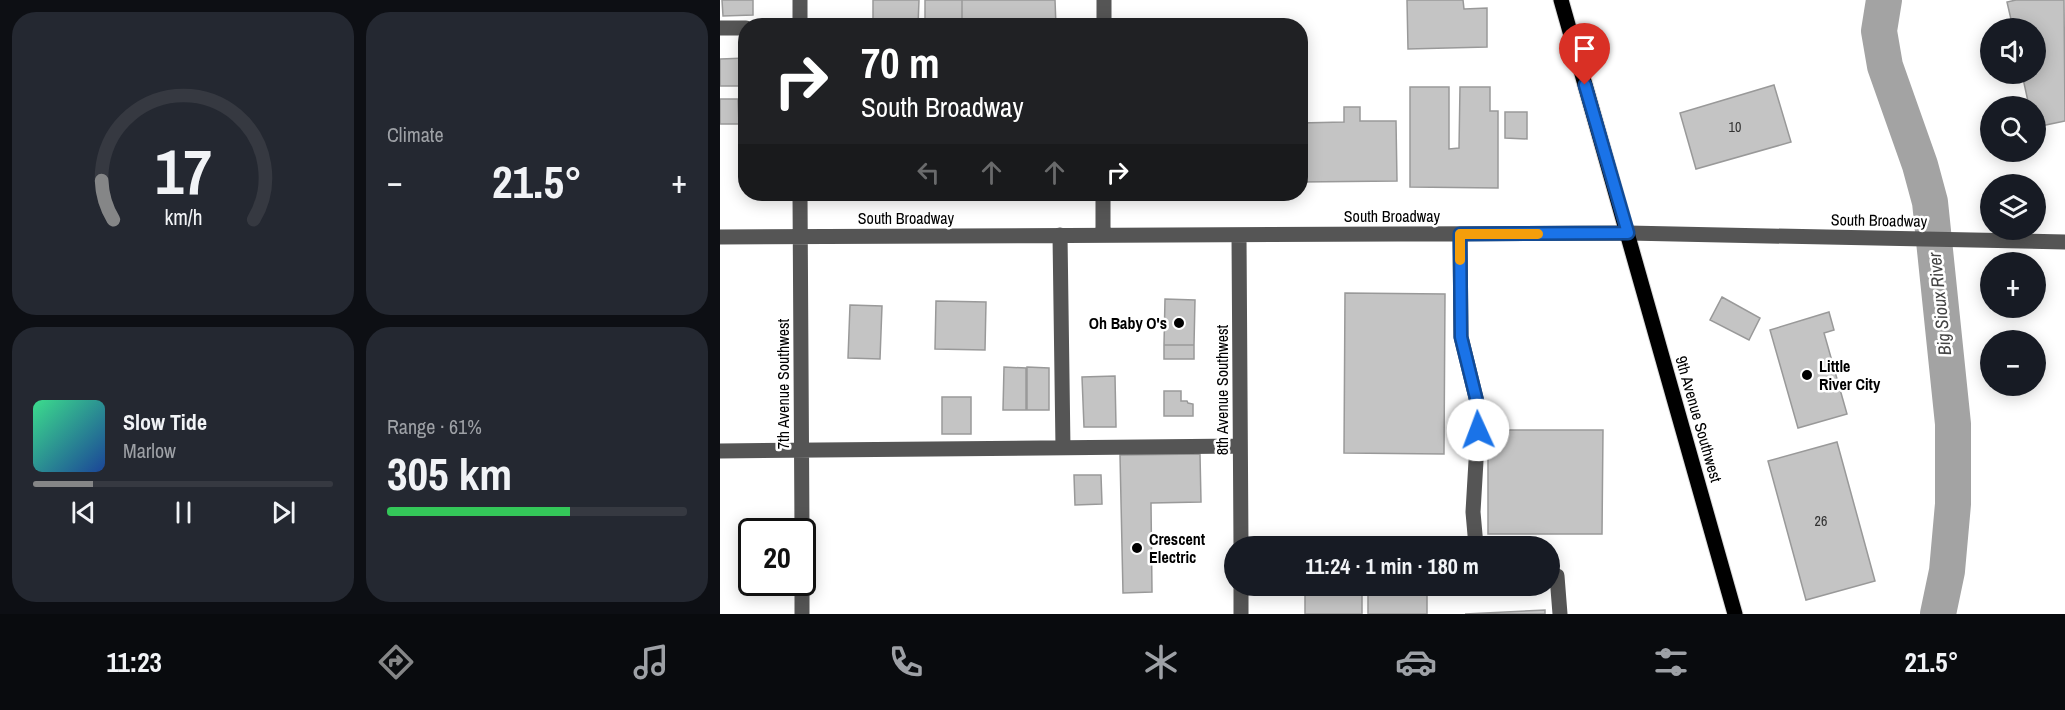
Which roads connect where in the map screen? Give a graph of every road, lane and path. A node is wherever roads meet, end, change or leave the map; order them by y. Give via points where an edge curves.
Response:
1 (800, 0) edge
2 (1104, 0) edge
3 (1561, 0) edge
4 (800, 18) edge
5 (1104, 18) edge
6 (720, 28) edge
7 (738, 28) edge
8 (800, 201) edge
9 (1103, 201) edge
10 (1628, 233) junction
11 (1239, 234) junction
12 (1460, 234) junction
13 (1060, 235) junction
14 (1103, 235) junction
15 (720, 237) edge
16 (800, 237) junction
17 (2065, 242) edge
18 (1240, 446) junction
19 (1063, 448) junction
20 (720, 451) edge
21 (801, 451) junction
22 (802, 518) edge
23 (1241, 536) edge
24 (1475, 536) edge
25 (802, 596) edge
26 (1241, 596) edge
27 (1559, 596) edge
28 (802, 614) edge
29 (1241, 614) edge
30 (1560, 614) edge
31 (1735, 614) edge

1 - 4 street
2 - 5 street
3 - 10 main road, 9th Avenue Southwest
6 - 7 street
8 - 16 street, 7th Avenue Southwest
9 - 14 street
10 - 12 street, South Broadway
10 - 17 street, South Broadway
10 - 31 main road, 9th Avenue Southwest
11 - 12 street, South Broadway
11 - 14 street, South Broadway
11 - 18 street, 8th Avenue Southwest
12 - 24 street via 1461,337 1479,410
13 - 14 street, South Broadway
13 - 16 street, South Broadway
13 - 19 street
15 - 16 street, South Broadway
16 - 21 street, 7th Avenue Southwest
18 - 19 street
18 - 23 street, 8th Avenue Southwest
19 - 21 street
20 - 21 street
21 - 22 street, 7th Avenue Southwest
25 - 28 street
26 - 29 street
27 - 30 street

